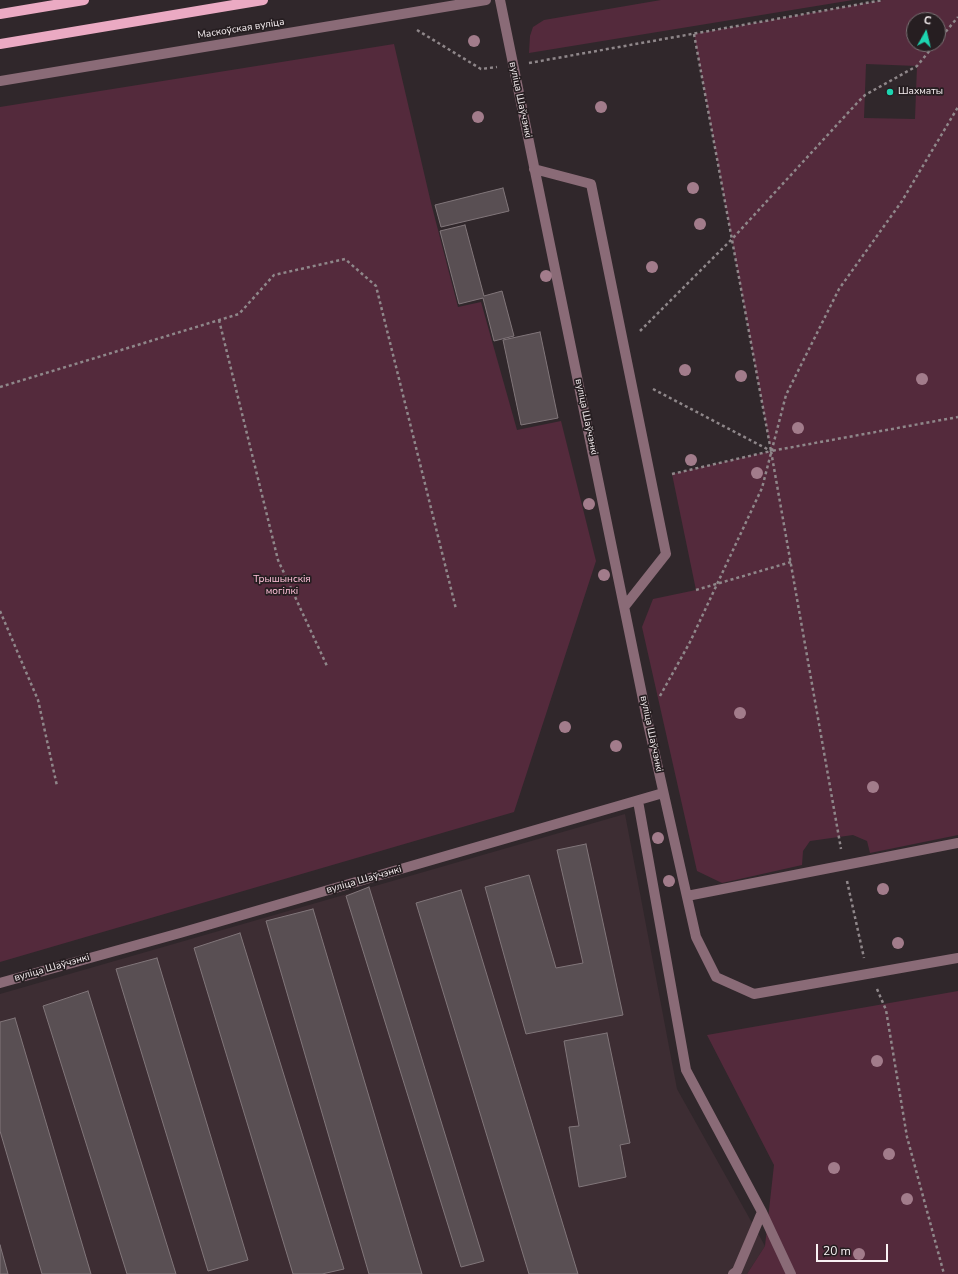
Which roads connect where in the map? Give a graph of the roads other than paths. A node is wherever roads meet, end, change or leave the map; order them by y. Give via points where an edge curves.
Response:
1 (84, 0) edge
2 (263, 0) edge
3 (486, 0) edge
4 (500, 0) edge
5 (0, 14) edge
6 (0, 44) edge
7 (0, 81) edge
8 (534, 169) junction
9 (625, 606) junction
10 (663, 793) junction
11 (638, 801) junction
12 (958, 843) edge
13 (687, 896) junction
14 (958, 958) edge
15 (0, 983) edge
16 (762, 1212) junction
17 (733, 1274) edge
18 (791, 1274) edge

1 - 5 main road
2 - 6 main road
3 - 7 street, Маскоўская вуліца
4 - 8 street, вуліца Шаўчэнкі
8 - 9 street, вуліца Шаўчэнкі
8 - 9 street via 591,184 666,554
9 - 10 street, вуліца Шаўчэнкі
10 - 11 street, вуліца Шаўчэнкі
10 - 13 street
11 - 15 street, вуліца Шаўчэнкі
11 - 16 street via 686,1070
12 - 13 street
13 - 14 street via 696,937 716,977 754,994
16 - 17 street via 737,1271
16 - 18 street

